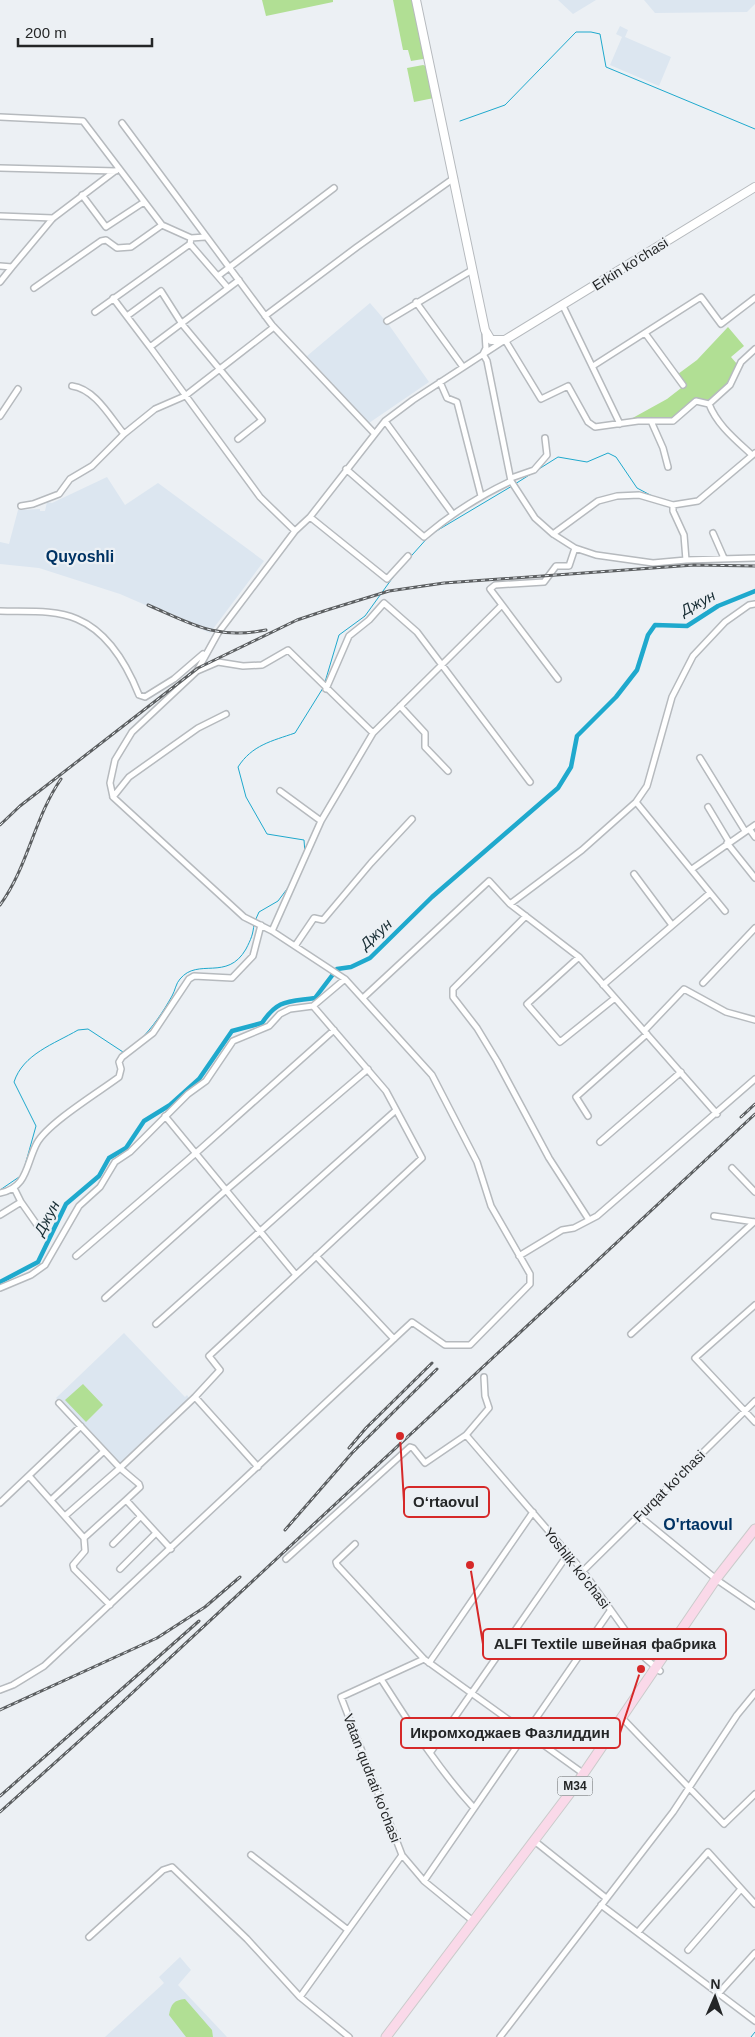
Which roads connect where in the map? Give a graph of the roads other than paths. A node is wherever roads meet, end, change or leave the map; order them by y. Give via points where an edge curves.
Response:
1 (416, 0) edge
2 (0, 117) edge
3 (122, 123) dead end
4 (0, 168) edge
5 (120, 168) junction
6 (115, 172) junction
7 (454, 178) junction
8 (334, 188) dead end
9 (755, 188) edge
10 (82, 195) junction
11 (144, 202) junction
12 (0, 216) edge
13 (54, 218) junction
14 (162, 225) junction
15 (205, 237) junction
16 (191, 241) junction
17 (0, 266) edge
18 (12, 267) junction
19 (228, 268) junction
20 (472, 270) junction
21 (218, 276) junction
22 (239, 280) junction
23 (0, 282) edge
24 (34, 288) dead end
25 (228, 288) junction
26 (113, 298) junction
27 (755, 298) edge
28 (416, 302) junction
29 (563, 306) junction
30 (95, 312) dead end
31 (127, 316) junction
32 (266, 316) junction
33 (387, 322) dead end
34 (182, 324) junction
35 (274, 327) junction
36 (485, 330) junction
37 (645, 333) junction
38 (506, 340) junction
39 (150, 347) junction
40 (755, 349) edge
41 (483, 354) junction
42 (593, 366) junction
43 (463, 367) junction
44 (219, 370) junction
45 (440, 382) junction
46 (683, 385) dead end
47 (72, 386) dead end
48 (18, 389) dead end
49 (185, 396) junction
50 (709, 404) junction
51 (0, 416) edge
52 (385, 421) junction
53 (651, 421) junction
54 (620, 424) junction
55 (374, 433) junction
56 (124, 434) junction
57 (546, 438) dead end
58 (238, 439) dead end
59 (753, 454) edge
60 (668, 467) dead end
61 (346, 469) junction
62 (511, 479) junction
63 (480, 496) junction
64 (673, 505) junction
65 (20, 506) dead end
66 (452, 513) junction
67 (310, 517) junction
68 (295, 531) junction
69 (713, 533) dead end
70 (552, 534) junction
71 (575, 548) junction
72 (408, 556) dead end
73 (724, 558) junction
74 (755, 558) edge
75 (686, 560) junction
76 (755, 604) edge
77 (501, 606) junction
78 (0, 611) edge
79 (206, 653) junction
80 (442, 665) junction
81 (197, 671) junction
82 (558, 679) dead end
83 (326, 689) junction
84 (400, 706) junction
85 (226, 714) dead end
86 (373, 733) junction
87 (700, 758) dead end
88 (448, 771) dead end
89 (530, 782) dead end
90 (280, 791) dead end
91 (113, 797) junction
92 (636, 802) junction
93 (708, 807) dead end
94 (412, 819) dead end
95 (321, 821) junction
96 (755, 825) edge
97 (747, 831) junction
98 (755, 837) edge
99 (728, 842) junction
100 (692, 869) junction
101 (634, 874) dead end
102 (755, 878) edge
103 (710, 893) junction
104 (510, 904) junction
105 (726, 911) dead end
106 (526, 916) junction
107 (261, 925) junction
108 (672, 925) junction
109 (755, 928) edge
110 (272, 930) junction
111 (295, 946) junction
112 (579, 957) junction
113 (345, 979) junction
114 (703, 983) dead end
115 (603, 985) junction
116 (364, 997) junction
117 (615, 998) junction
118 (313, 1006) junction
119 (755, 1020) edge
120 (334, 1030) junction
121 (646, 1033) junction
122 (368, 1069) junction
123 (681, 1072) junction
124 (755, 1079) edge
125 (395, 1111) junction
126 (717, 1114) junction
127 (165, 1116) junction
128 (588, 1116) dead end
129 (600, 1142) dead end
130 (196, 1153) junction
131 (732, 1168) dead end
132 (14, 1188) junction
133 (225, 1191) junction
134 (755, 1192) edge
135 (0, 1193) edge
136 (21, 1202) junction
137 (0, 1215) edge
138 (714, 1216) dead end
139 (589, 1220) junction
140 (754, 1222) edge
141 (42, 1232) dead end
142 (262, 1232) junction
143 (76, 1256) dead end
144 (316, 1256) junction
145 (519, 1256) junction
146 (296, 1275) junction
147 (0, 1288) edge
148 (105, 1298) dead end
149 (755, 1306) edge
150 (156, 1324) dead end
151 (631, 1334) dead end
152 (394, 1339) junction
153 (484, 1377) dead end
154 (195, 1397) junction
155 (755, 1401) edge
156 (59, 1403) dead end
157 (744, 1412) junction
158 (755, 1422) edge
159 (81, 1426) junction
160 (466, 1435) junction
161 (104, 1451) junction
162 (258, 1467) junction
163 (120, 1468) junction
164 (29, 1476) junction
165 (51, 1500) junction
166 (126, 1500) junction
167 (0, 1503) edge
168 (533, 1512) junction
169 (65, 1516) junction
170 (638, 1516) junction
171 (140, 1517) junction
172 (755, 1529) edge
173 (156, 1534) junction
174 (755, 1536) edge
175 (84, 1538) junction
176 (113, 1544) dead end
177 (355, 1544) dead end
178 (171, 1549) junction
179 (568, 1554) junction
180 (286, 1559) dead end
181 (120, 1569) dead end
182 (583, 1571) junction
183 (718, 1581) junction
184 (110, 1605) junction
185 (755, 1606) edge
186 (610, 1611) junction
187 (424, 1659) junction
188 (429, 1663) junction
189 (658, 1670) junction
190 (381, 1679) junction
191 (0, 1690) edge
192 (472, 1693) junction
193 (755, 1693) edge
194 (625, 1721) junction
195 (526, 1733) junction
196 (430, 1754) junction
197 (584, 1774) junction
198 (691, 1787) junction
199 (755, 1794) edge
200 (474, 1808) junction
201 (537, 1843) junction
202 (402, 1855) junction
203 (251, 1856) dead end
204 (424, 1881) junction
205 (741, 1889) junction
206 (606, 1898) junction
207 (601, 1904) junction
208 (755, 1904) edge
209 (473, 1921) junction
210 (348, 1930) junction
211 (638, 1932) junction
212 (89, 1937) dead end
213 (688, 1950) dead end
214 (755, 1953) edge
215 (718, 1994) junction
216 (300, 1997) junction
217 (754, 2021) edge
218 (349, 2037) edge
219 (386, 2037) edge
220 (391, 2037) edge
221 (500, 2037) edge

1 - 7 main road
2 - 5 street via 83,121
3 - 15 street
4 - 6 street
5 - 6 street
5 - 11 street
6 - 10 street
7 - 20 main road
7 - 32 street
8 - 19 street
9 - 29 main road, Erkin ko'chasi
10 - 11 street via 106,227
10 - 13 street
11 - 14 street
12 - 13 street
13 - 18 street
14 - 16 street
14 - 24 street via 131,247 117,248 106,240 101,241
15 - 16 street
15 - 19 street
16 - 21 street
16 - 26 street
17 - 18 street
18 - 23 street
19 - 21 street
19 - 22 street
20 - 28 street
20 - 36 main road
21 - 25 street
22 - 25 street
22 - 32 street
25 - 34 street
26 - 30 street
26 - 31 street
27 - 37 street via 722,324 701,297
28 - 33 street
28 - 43 street
29 - 38 main road, Erkin ko'chasi
29 - 42 street
31 - 34 street via 161,291
31 - 39 street
32 - 35 street
34 - 39 street
34 - 44 street
35 - 44 street
35 - 55 street
36 - 38 main road via 491,340
36 - 41 street
37 - 42 street
37 - 46 street
38 - 41 street
38 - 54 street via 541,399 568,386 588,422 595,427
39 - 49 street
40 - 50 street via 741,362 730,385
41 - 43 street
41 - 62 street
42 - 54 street
43 - 45 street
44 - 49 street
44 - 58 street via 262,420
45 - 52 street
45 - 63 street via 448,398 457,402
47 - 56 street via 82,387 92,395
48 - 51 street
49 - 56 street via 162,404
49 - 68 street via 260,496
50 - 53 street via 696,401 673,421
50 - 59 street via 724,427
52 - 55 street
52 - 66 street
53 - 54 street
53 - 60 street
55 - 61 street
56 - 65 street via 92,466 70,479 59,494
57 - 62 street via 547,455 534,470
59 - 64 street via 698,501
61 - 66 street via 424,537
61 - 67 street
62 - 63 street
62 - 70 street via 535,518
63 - 66 street via 467,507
64 - 70 street via 639,494 608,498 598,501
64 - 75 street via 672,510 684,535
67 - 68 street
67 - 72 street via 387,578
68 - 79 street
69 - 73 street
70 - 71 street
71 - 75 street via 596,556 654,563
71 - 77 street via 569,566 556,566 544,582 495,585 490,589
73 - 74 street
73 - 75 street
76 - 92 street via 725,622 693,656 672,697 647,786
77 - 80 street
77 - 82 street
78 - 79 street via 58,614 76,618 96,629 116,652 139,695 145,697
79 - 81 street
80 - 83 street via 416,632 384,603 349,636
80 - 84 street
80 - 89 street
81 - 83 street via 218,662 262,665 288,650
81 - 91 street via 132,732 115,760 110,783
83 - 86 street
84 - 86 street
84 - 88 street via 425,733 425,747
85 - 91 street via 190,733 129,777
86 - 95 street
87 - 97 street
90 - 95 street
91 - 107 street via 244,917
92 - 100 street
92 - 104 street via 582,850
93 - 99 street
94 - 111 street via 331,913 323,920 314,918
95 - 110 street
96 - 97 street
97 - 98 street
97 - 99 street
99 - 100 street
99 - 102 street
100 - 103 street
101 - 108 street
103 - 105 street
103 - 108 street
104 - 106 street
104 - 116 street via 489,881
106 - 112 street
106 - 139 street via 453,989 453,998 477,1028 549,1158
107 - 110 street
107 - 132 street via 253,956 232,978 194,976 183,985 153,1033 122,1057 119,1077 47,1131 37,1143 23,1180
108 - 115 street
109 - 114 street
110 - 111 street
111 - 113 street
112 - 115 street
112 - 117 street via 527,1004 560,1042
113 - 116 street
113 - 118 street
115 - 117 street
116 - 145 street via 432,1076 478,1162 491,1206
117 - 121 street
118 - 120 street
118 - 127 street via 290,1009 269,1026 233,1041 206,1081
119 - 121 street via 726,1012 684,989
120 - 122 street
120 - 130 street
121 - 123 street
121 - 128 street via 576,1097
122 - 125 street via 386,1091
122 - 133 street
123 - 126 street
123 - 129 street
124 - 126 street
125 - 142 street
125 - 144 street via 422,1158
126 - 139 street
127 - 130 street
127 - 147 street via 116,1162 100,1187 79,1206 44,1265 31,1275
130 - 133 street
130 - 143 street
131 - 134 street
132 - 135 street
132 - 136 street
133 - 142 street
133 - 148 street
136 - 137 street
136 - 141 street
138 - 140 street
139 - 145 street via 562,1230
140 - 151 street
142 - 146 street
142 - 150 street
144 - 146 street
144 - 152 street
145 - 152 street via 530,1274 530,1284 470,1345 445,1345 412,1322
146 - 154 street via 209,1356 220,1370
149 - 157 street via 695,1358
152 - 162 street
153 - 160 street via 489,1408
154 - 162 street
154 - 163 street
155 - 157 street, Furqat ko'chasi
156 - 159 street
157 - 158 street
157 - 170 street, Furqat ko'chasi
159 - 161 street
159 - 164 street
160 - 168 street, Yoshlik ko'chasi
160 - 180 street via 425,1463 410,1447
161 - 163 street
161 - 165 street
162 - 178 street
163 - 166 street via 140,1485
163 - 169 street
164 - 165 street
164 - 167 street
165 - 169 street
166 - 171 street
166 - 175 street
168 - 179 street, Yoshlik ko'chasi
168 - 188 street, Yoshlik ko'chasi
169 - 175 street
170 - 182 street, Furqat ko'chasi
170 - 183 street
171 - 173 street
171 - 176 street
172 - 183 main road, M34
173 - 178 street
173 - 181 street
174 - 183 main road, M34
175 - 184 street via 85,1550 73,1565 74,1569
177 - 187 street via 336,1562 337,1565
178 - 184 street
179 - 182 street, Yoshlik ko'chasi
179 - 192 street
182 - 186 street, Yoshlik ko'chasi
183 - 185 street
183 - 189 main road, M34
184 - 191 street via 44,1666
186 - 189 street, Yoshlik ko'chasi via 645,1658
186 - 195 street
187 - 188 street
187 - 190 street, Vatan qudrati ko'chasi
188 - 192 street
189 - 194 main road, M34
189 - 197 main road, M34
190 - 196 street
190 - 202 street, Vatan qudrati ko'chasi via 340,1697
192 - 195 street
192 - 196 street
193 - 198 street
194 - 198 street
194 - 201 main road, M34
195 - 197 street
195 - 200 street
196 - 200 street
197 - 209 main road, M34
198 - 199 street via 724,1824
198 - 206 street
200 - 204 street
201 - 206 street
201 - 220 main road, M34
202 - 204 street, Vatan qudrati ko'chasi
202 - 210 street
203 - 210 street
204 - 209 street, Vatan qudrati ko'chasi
205 - 208 street
205 - 211 street via 708,1852
205 - 213 street
206 - 207 street
207 - 211 street
207 - 221 street
209 - 219 main road, M34
210 - 216 street
211 - 215 street
212 - 216 street via 163,1870 172,1868 178,1870 247,1939
214 - 215 street
215 - 217 street
216 - 218 street

